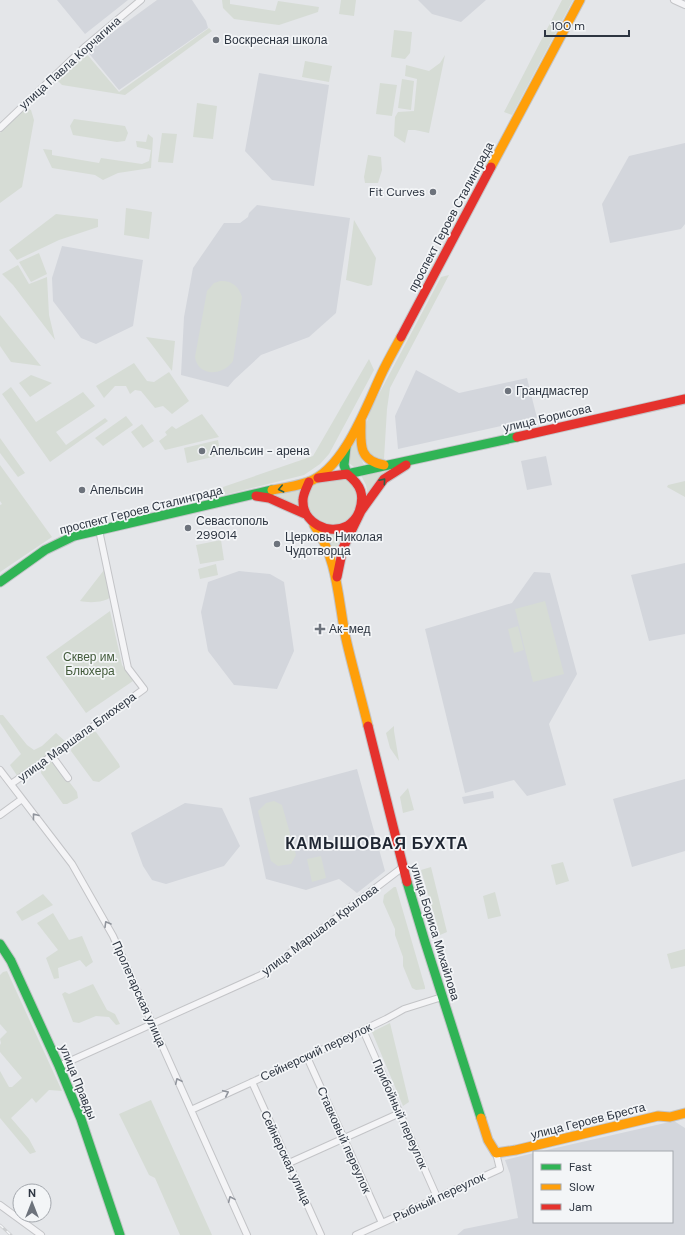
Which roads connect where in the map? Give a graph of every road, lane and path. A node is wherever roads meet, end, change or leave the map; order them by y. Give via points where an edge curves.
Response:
1 (141, 0) edge
2 (580, 0) edge
3 (674, 0) edge
4 (685, 5) edge
5 (0, 128) edge
6 (685, 399) edge
7 (361, 420) junction
8 (346, 447) junction
9 (415, 460) junction
10 (387, 466) junction
11 (347, 474) junction
12 (313, 480) junction
13 (252, 495) junction
14 (361, 511) junction
15 (305, 514) junction
16 (314, 525) junction
17 (99, 530) junction
18 (337, 581) junction
19 (0, 582) edge
20 (52, 756) junction
21 (0, 770) edge
22 (68, 778) dead end
23 (11, 784) junction
24 (22, 799) junction
25 (0, 815) edge
26 (403, 867) junction
27 (0, 944) edge
28 (442, 997) junction
29 (152, 1025) junction
30 (363, 1030) junction
31 (307, 1057) junction
32 (59, 1066) junction
33 (252, 1082) junction
34 (191, 1110) junction
35 (685, 1113) edge
36 (400, 1114) junction
37 (343, 1139) junction
38 (496, 1153) junction
39 (289, 1163) junction
40 (500, 1169) joint
41 (437, 1197) junction
42 (0, 1204) edge
43 (382, 1223) junction
44 (41, 1235) edge
45 (120, 1235) edge
46 (247, 1235) edge
47 (321, 1235) edge
48 (356, 1235) edge

1 - 5 street, улица Павла Корчагина via 86,46
2 - 7 main road, проспект Героев Сталинграда via 381,374
3 - 4 street
6 - 9 main road, улица Борисова
7 - 8 main road, проспект Героев Сталинграда
7 - 10 main road via 361,448 366,460
8 - 11 main road, проспект Героев Сталинграда via 344,465
8 - 12 main road, проспект Героев Сталинграда via 329,467
9 - 10 main road, улица Борисова
14 -> 9 main road, улица Борисова via 384,479
10 - 11 main road, улица Борисова
11 - 12 main road
11 - 14 main road via 355,480 360,489
12 -> 13 main road, проспект Героев Сталинграда
12 - 15 main road via 303,492 302,504
13 - 15 main road, проспект Героев Сталинграда via 269,498
13 - 17 main road, проспект Героев Сталинграда
14 - 16 main road via 350,525 344,528 329,530
14 - 18 main road, улица Бориса Михайлова via 342,548
15 - 16 main road
16 - 18 main road, улица Бориса Михайлова via 322,536
17 - 19 main road, проспект Героев Сталинграда via 61,540
17 - 20 street, улица Маршала Блюхера via 128,668 144,689
18 - 26 main road, улица Бориса Михайлова via 346,638
20 - 22 street
20 - 23 street, улица Маршала Блюхера
21 - 23 street, Пролетарская улица
23 - 24 street, Пролетарская улица
24 - 25 street, улица Маршала Блюхера
29 -> 24 street, Пролетарская улица via 108,927 72,864
26 - 28 main road, улица Бориса Михайлова
26 - 29 street, улица Маршала Крылова via 261,975
27 - 32 main road, улица Правды via 11,962
28 - 30 street, Сейнерский переулок via 404,1008
28 - 38 main road, улица Бориса Михайлова via 488,1140
29 - 32 street, улица Маршала Крылова
34 -> 29 street, Пролетарская улица
30 - 31 street, Сейнерский переулок
30 - 36 street, Прибойный переулок
31 - 33 street, Сейнерский переулок
31 - 37 street, Ставковый переулок
32 - 45 main road, улица Правды via 81,1119
34 -> 33 street, Сейнерский переулок
33 - 39 street, Сейнерская улица
46 -> 34 street, Пролетарская улица
35 - 38 main road, улица Героев Бреста via 670,1117 658,1116
36 - 37 street
36 - 41 street, Прибойный переулок
37 - 39 street
37 - 43 street, Ставковый переулок
38 - 40 street, улица Бориса Михайлова
39 - 47 street, Сейнерская улица
40 - 41 street, Рыбный переулок
41 - 43 street, Рыбный переулок
42 - 44 street
43 - 48 street, Рыбный переулок

